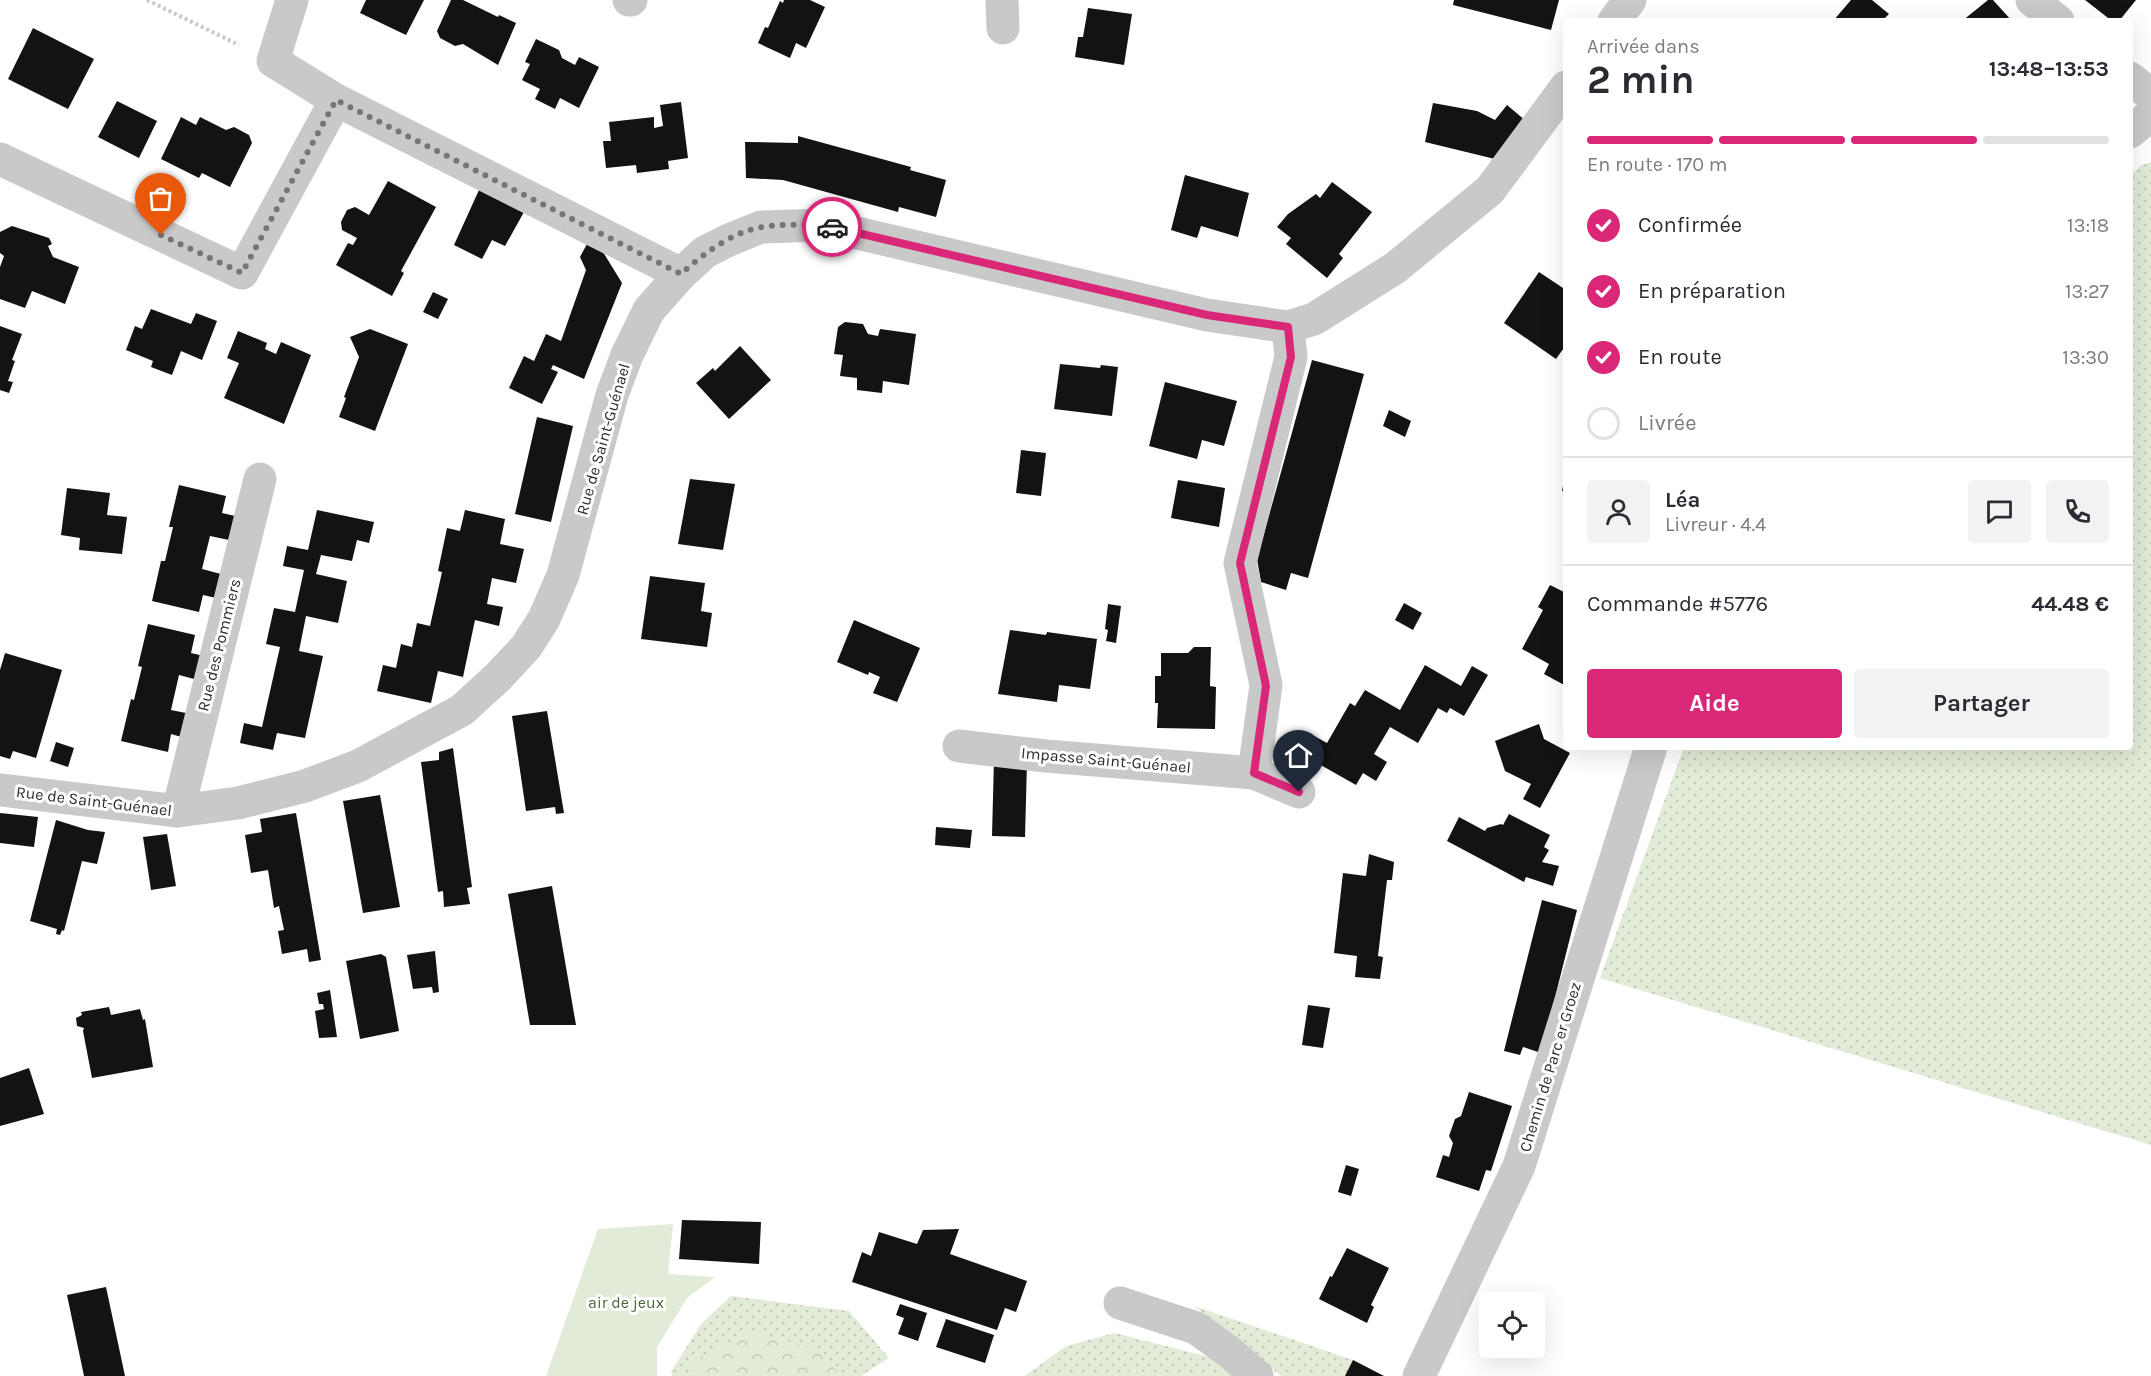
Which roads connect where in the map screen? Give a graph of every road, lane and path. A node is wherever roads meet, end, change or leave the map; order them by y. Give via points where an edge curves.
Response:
1 (147, 0) edge
2 (292, 0) edge
3 (1630, 0) edge
4 (2032, 0) edge
5 (1616, 18) edge
6 (2054, 18) edge
7 (273, 61) junction
8 (2133, 80) edge
9 (1563, 91) edge
10 (2151, 95) edge
11 (336, 100) junction
12 (2151, 115) edge
13 (2133, 130) edge
14 (0, 159) edge
15 (681, 274) junction
16 (1288, 327) junction
17 (260, 479) dead end
18 (959, 746) dead end
19 (1650, 750) edge
20 (1254, 773) junction
21 (0, 790) edge
22 (1299, 792) dead end
23 (178, 811) junction
24 (1120, 1303) dead end
25 (1257, 1376) edge
26 (1419, 1376) edge

1 - 7 path
2 - 7 street
3 - 5 street
4 - 6 street
7 - 11 street
8 - 10 street
9 - 16 street, Rue de Saint-Guénael via 1490,190 1395,268 1314,319
11 - 14 street via 242,273
11 - 15 street
12 - 13 street
15 - 16 street, Rue de Saint-Guénael via 705,252 761,227 823,225 1207,315
15 - 23 street, Rue de Saint-Guénael via 648,310 627,355 612,395 563,575 544,619 526,647 498,677 462,710 358,766 294,789 238,803
16 - 20 street via 1291,357 1240,563 1266,686
17 - 23 street, Rue des Pommiers
18 - 20 street, Impasse Saint-Guénael
19 - 26 street, Chemin de Parc er Groez via 1520,1166
20 - 22 street, Impasse Saint-Guénael
21 - 23 street, Rue de Saint-Guénael
24 - 25 street via 1196,1328

